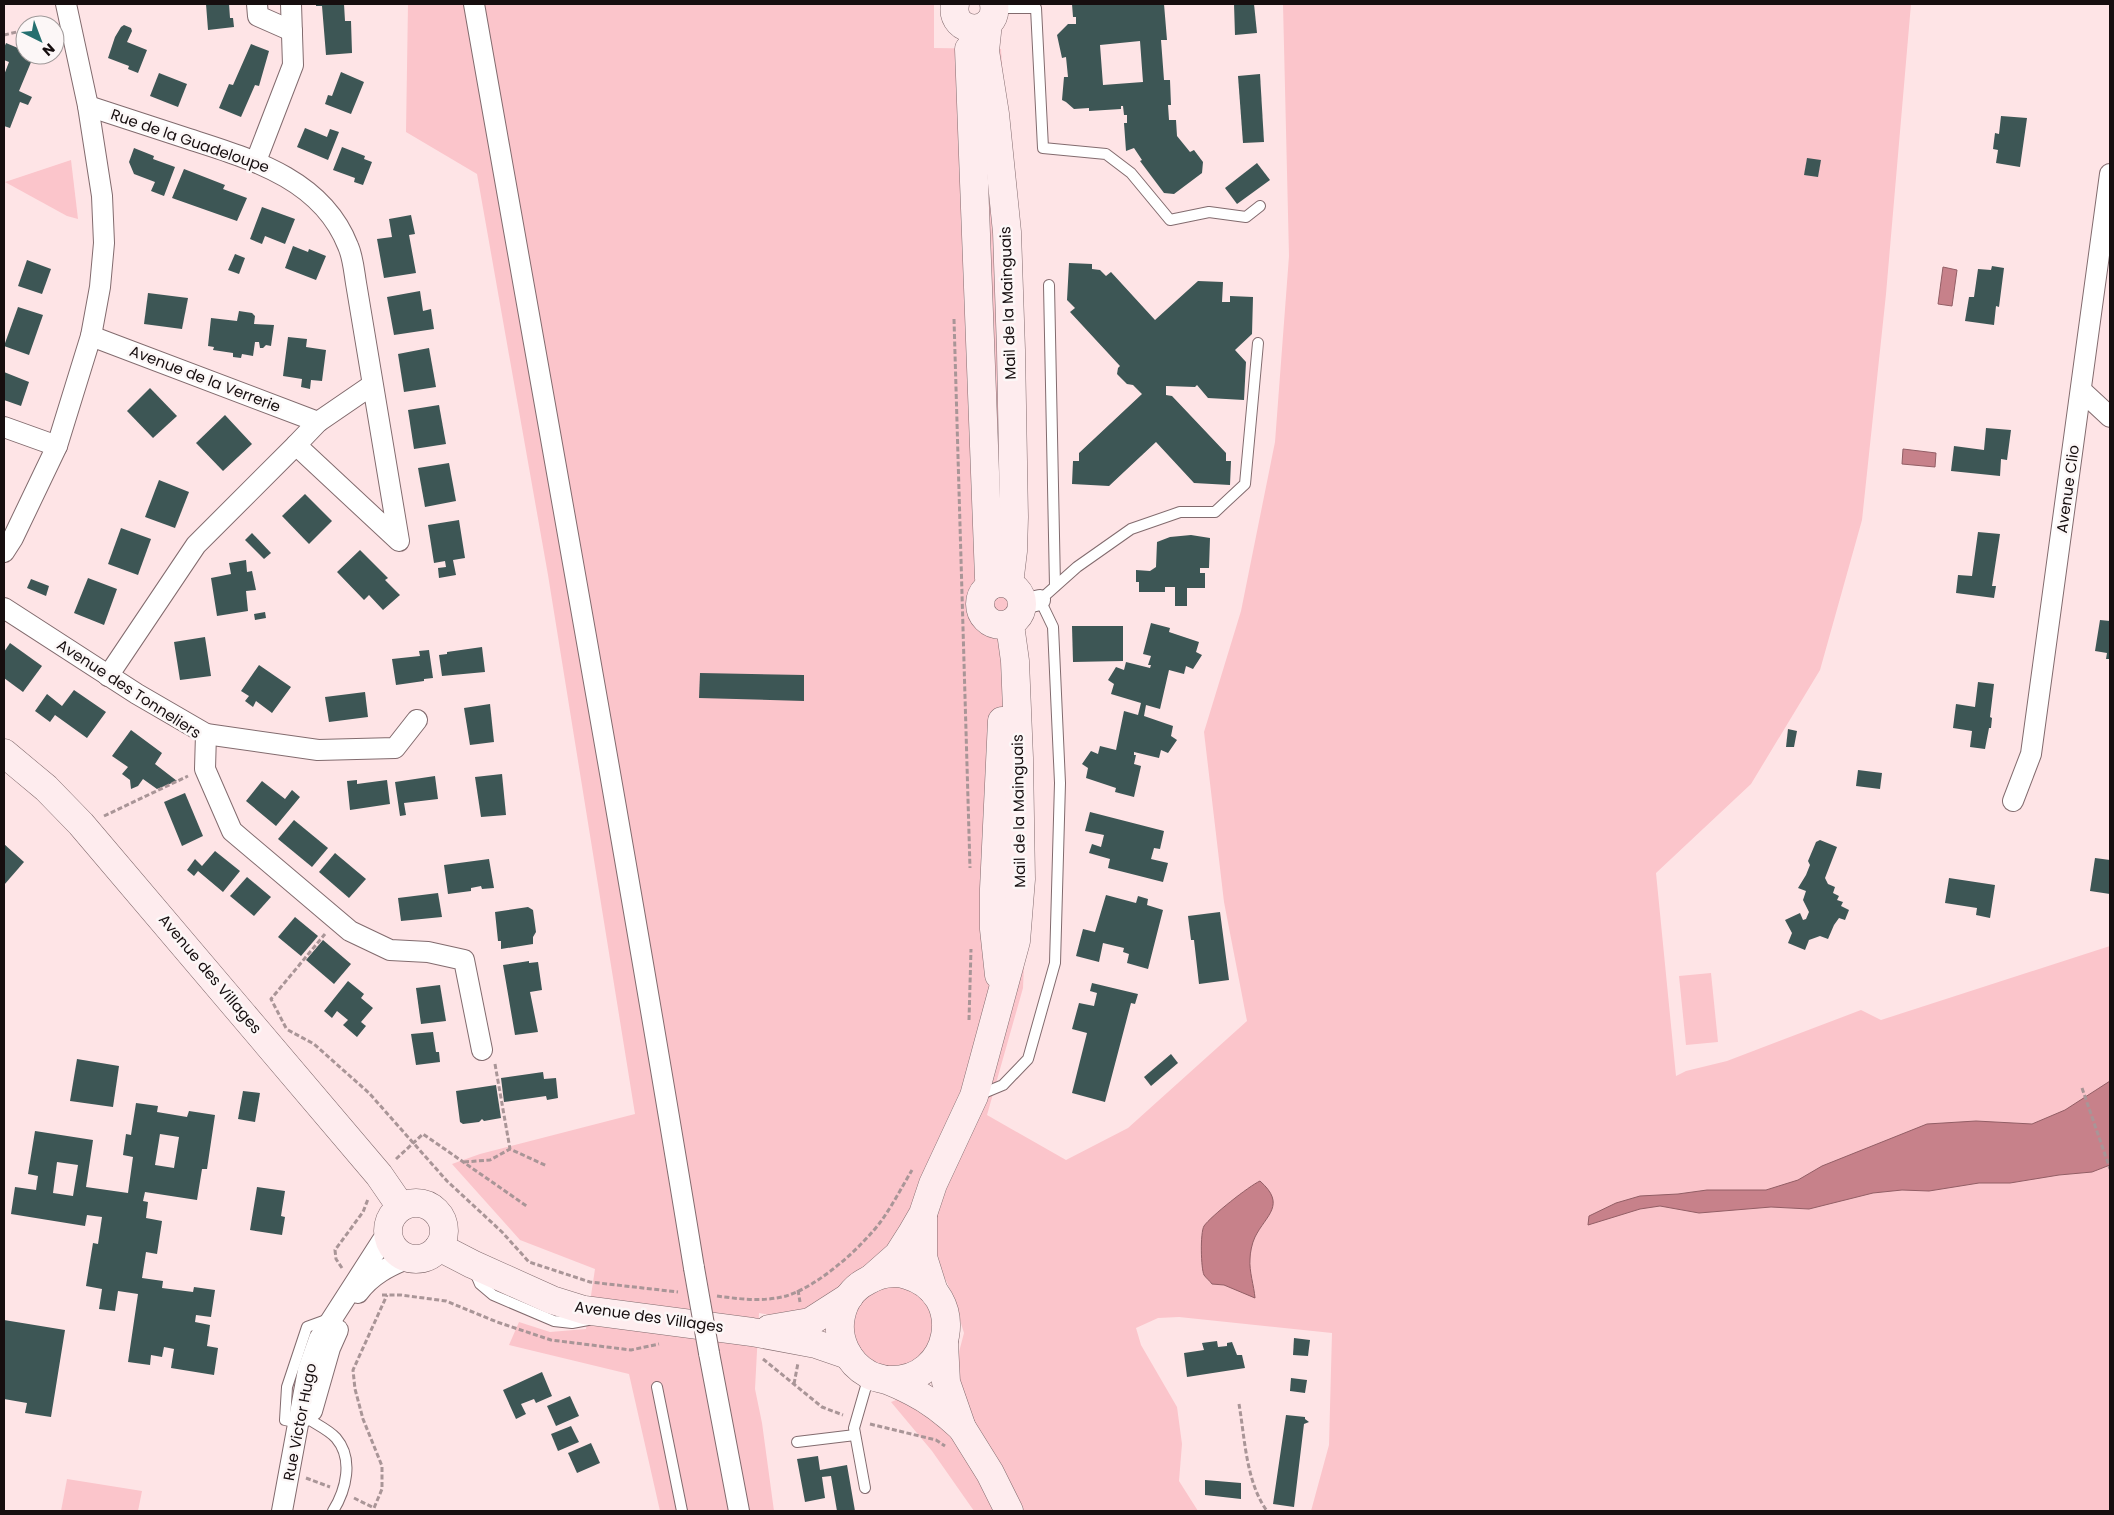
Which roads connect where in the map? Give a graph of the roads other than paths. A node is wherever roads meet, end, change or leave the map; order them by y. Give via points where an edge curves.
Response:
1 (66, 4) edge
2 (257, 4) edge
3 (291, 4) edge
4 (474, 4) edge
5 (955, 4) edge
6 (986, 16) edge
7 (292, 31) junction
8 (88, 106) junction
9 (256, 161) junction
10 (2110, 174) edge
11 (1260, 206) dead end
12 (1049, 285) dead end
13 (91, 336) junction
14 (1258, 343) dead end
15 (372, 385) junction
16 (2082, 391) junction
17 (2110, 417) edge
18 (318, 422) junction
19 (4, 427) edge
20 (296, 445) junction
21 (57, 446) junction
22 (4, 552) edge
23 (1055, 586) junction
24 (1012, 604) junction
25 (4, 608) edge
26 (108, 676) junction
27 (417, 720) dead end
28 (206, 734) junction
29 (4, 754) edge
30 (2013, 801) dead end
31 (488, 1054) road end
32 (974, 1096) junction
33 (401, 1207) junction
34 (923, 1214) junction
35 (389, 1234) junction
36 (439, 1247) junction
37 (409, 1258) junction
38 (872, 1278) junction
39 (934, 1292) junction
40 (849, 1297) junction
41 (752, 1332) junction
42 (944, 1343) junction
43 (848, 1355) junction
44 (879, 1377) junction
45 (657, 1387) dead end
46 (305, 1421) junction
47 (962, 1428) junction
48 (855, 1435) junction
49 (797, 1442) dead end
50 (865, 1488) dead end
51 (282, 1511) edge
52 (292, 1511) edge
53 (333, 1511) edge
54 (682, 1511) edge
55 (739, 1511) edge
56 (1009, 1511) edge

1 - 8 street
2 - 7 street via 258,16
3 - 7 street
4 - 55 street, bridge
5 - 6 street via 957,18 963,25
6 - 11 lane via 1036,8 1043,148 1106,154 1130,173 1170,220 1209,212 1246,217
6 - 24 street, Mail de la Mainguais via 985,500 989,578
7 - 9 street via 293,65
8 - 9 street, Rue de la Guadeloupe
8 - 13 street via 102,196 104,243
9 - 15 street, Rue de la Guadeloupe via 284,174 312,194 335,222 349,246
10 - 16 street, Avenue Clio
12 - 23 lane
13 - 18 street, Avenue de la Verrerie
13 - 21 street
14 - 23 lane via 1245,484 1215,512 1180,512 1131,529
15 - 18 street
15 - 20 street via 398,541
16 - 17 street
16 - 30 street, Avenue Clio via 2031,754
18 - 20 street
19 - 21 street
20 - 26 street via 196,545
21 - 22 street
23 - 24 lane
24 - 32 street, Mail de la Mainguais via 1021,879 1016,941
24 - 32 lane via 1052,627 1060,773 1055,963 1028,1060 1003,1085
25 - 26 street, Avenue des Tonneliers
26 - 28 street, Avenue des Tonneliers
27 - 28 street via 395,748 318,750
28 - 31 street, Avenue des Tonneliers via 205,769 232,831 350,931 390,950 428,952 464,960
29 - 33 street, Avenue des Villages via 46,788 81,824 379,1175
32 - 34 street, Mail de la Mainguais via 933,1184
33 - 35 street via 394,1213
33 - 36 street via 420,1203 437,1211 444,1229
34 - 38 street, Mail de la Mainguais via 898,1254
34 - 39 street, Mail de la Mainguais via 923,1257
35 - 37 street via 392,1245
35 - 46 street, Rue Victor Hugo via 319,1339 308,1370
36 - 37 street via 426,1257
36 - 41 street, Avenue des Villages via 552,1300 584,1310
37 - 46 street, Rue Victor Hugo via 386,1267 364,1285 351,1303 330,1348
38 - 39 street via 905,1274 920,1280
38 - 40 street
39 - 42 street via 945,1316
40 - 41 street, Avenue des Villages via 810,1322
40 - 43 street via 840,1321 841,1339
41 - 43 street, Avenue des Villages via 816,1344
42 - 44 street via 935,1360 922,1372 907,1378
42 - 47 street via 946,1382
43 - 44 street via 855,1365
44 - 47 street via 924,1398
44 - 48 lane via 854,1428
45 - 54 lane
46 - 51 street, Rue Victor Hugo
46 - 52 street, Rue Victor Hugo
46 - 53 lane, Rue Victor Hugo via 336,1438 344,1456 347,1475 343,1496
47 - 56 street
48 - 49 lane
48 - 50 lane

